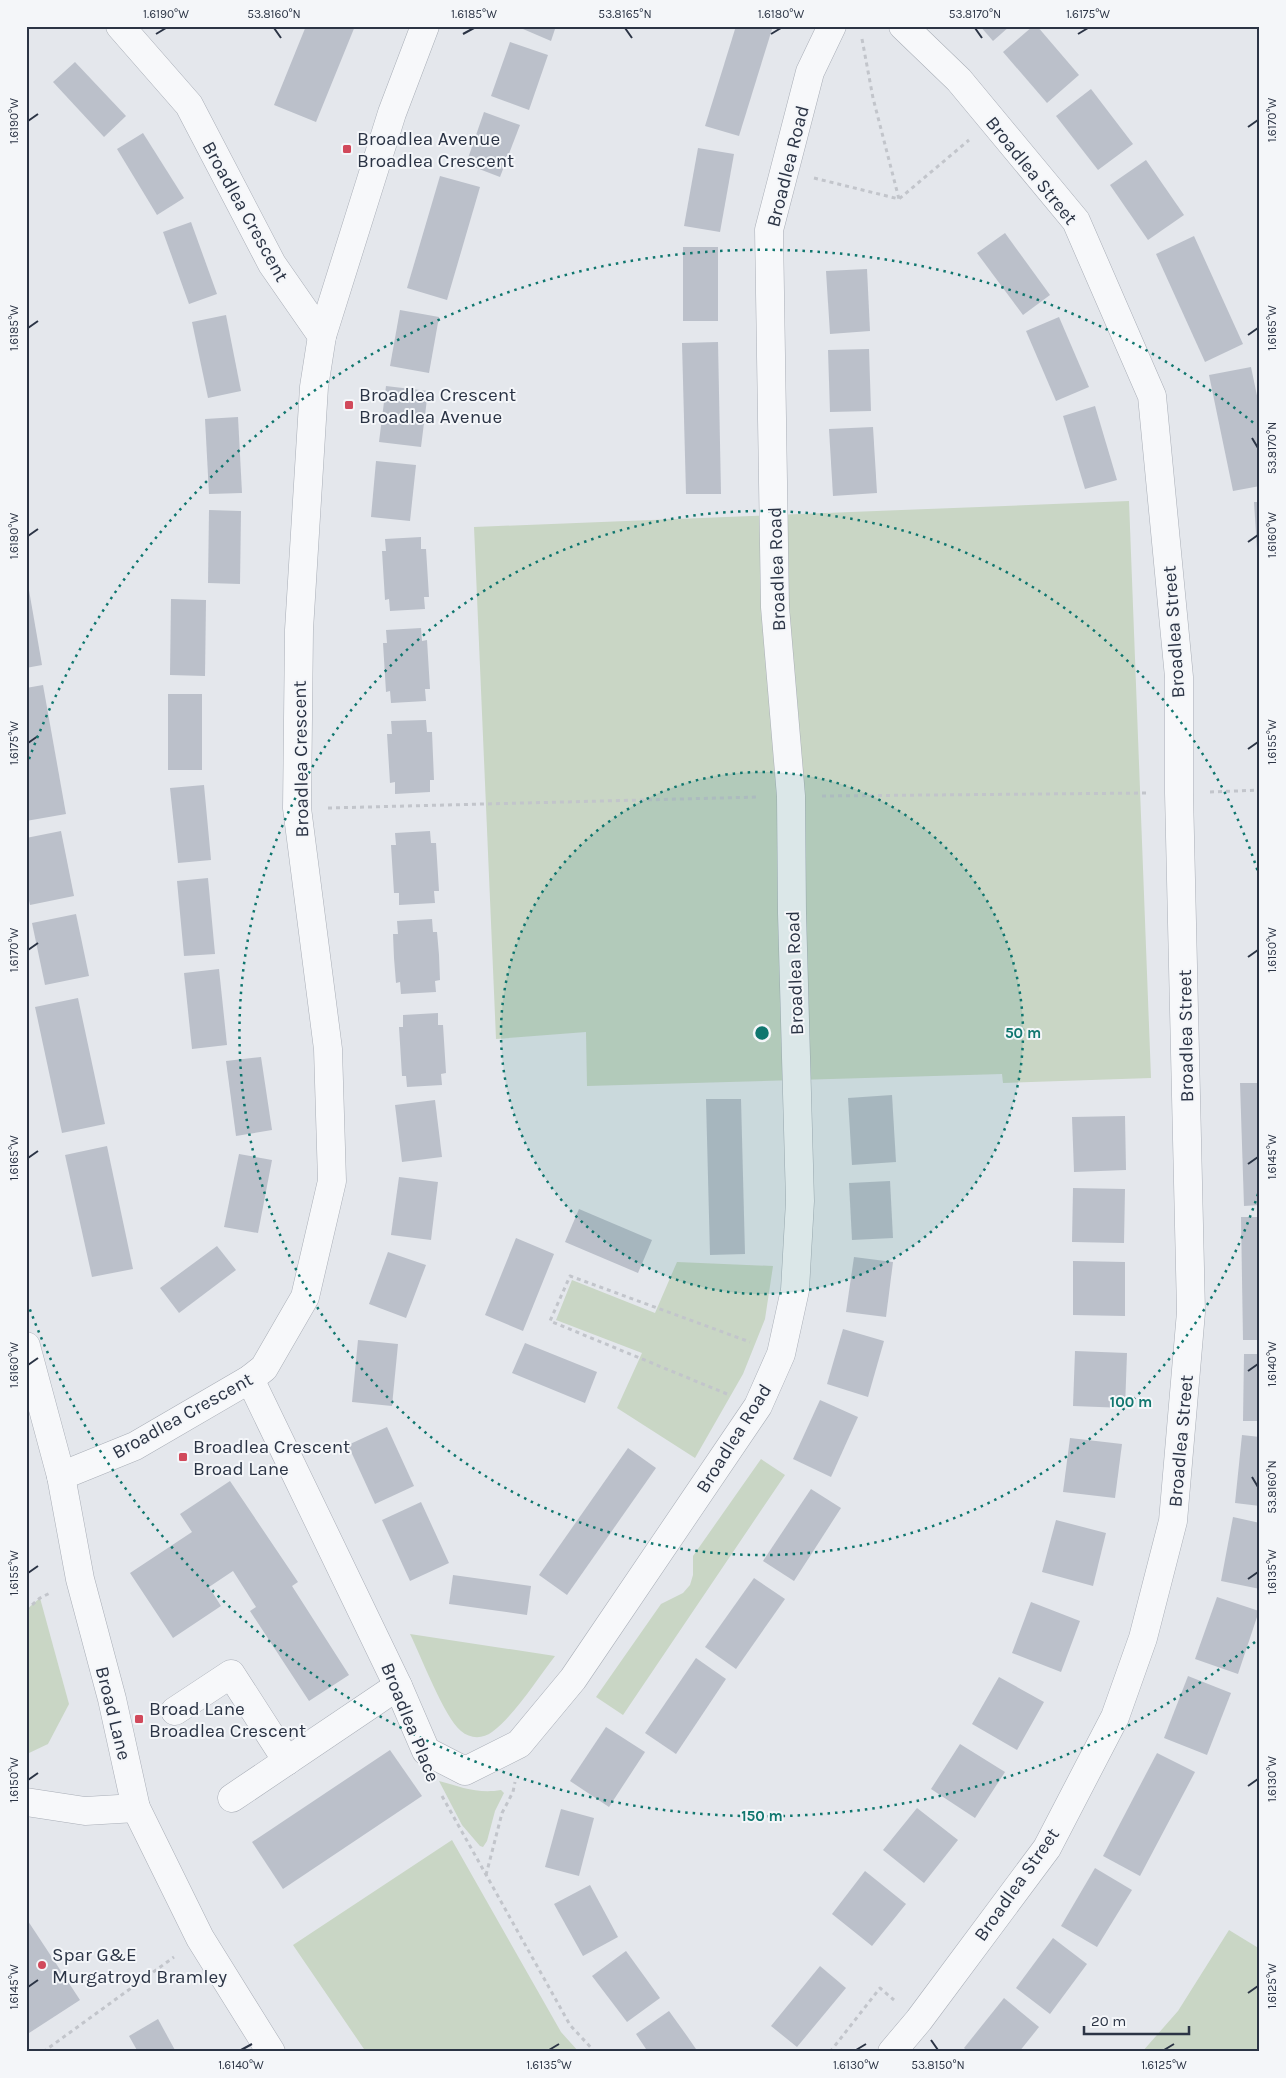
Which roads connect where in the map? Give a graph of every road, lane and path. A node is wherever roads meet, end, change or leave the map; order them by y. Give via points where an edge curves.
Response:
1 (120, 26) edge
2 (425, 26) edge
3 (832, 26) edge
4 (903, 26) edge
5 (861, 35) dead end
6 (992, 120) junction
7 (785, 170) junction
8 (899, 199) junction
9 (322, 336) junction
10 (26, 1346) edge
11 (781, 1354) junction
12 (250, 1379) junction
13 (758, 1406) junction
14 (61, 1476) junction
15 (398, 1686) junction
16 (175, 1711) dead end
17 (519, 1744) junction
18 (426, 1751) junction
19 (287, 1760) junction
20 (232, 1798) dead end
21 (26, 1802) edge
22 (136, 1808) junction
23 (486, 1875) junction
24 (200, 1938) junction
25 (919, 2020) junction
26 (43, 2052) edge
27 (272, 2052) edge
28 (595, 2052) edge
29 (830, 2052) edge
30 (892, 2052) edge

1 - 9 street, Broadlea Crescent via 189,105 272,264
2 - 9 street via 392,113
3 - 7 street, Broadlea Road via 810,72
4 - 6 street, Broadlea Street via 959,80
5 - 8 path via 873,98
6 - 8 path
6 - 25 street, Broadlea Street via 1076,221 1152,396 1179,677 1192,1312 1173,1521 1143,1638 1115,1717 1047,1848
7 - 8 path
7 - 11 street, Broadlea Road via 769,240 775,607 791,796 800,1200 795,1290
9 - 12 street, Broadlea Crescent via 314,387 299,630 297,808 328,1048 332,1181 305,1297 264,1368
10 - 14 street, Broad Lane
11 - 13 street, Broadlea Road
11 - 13 path via 570,1276 550,1322
12 - 14 street, Broadlea Crescent via 135,1446
12 - 15 street, Broadlea Place
13 - 17 street, Broadlea Road via 573,1679
14 - 22 street, Broad Lane via 80,1579 112,1699
15 - 18 street, Broadlea Place
15 - 19 street
16 - 19 street via 231,1674
17 - 18 street, Broadlea Road via 465,1770
17 - 23 path via 514,1792 502,1813
18 - 23 path, Broadlea Place via 434,1782
19 - 20 street
21 - 22 street via 85,1811
22 - 24 street, Broad Lane
23 - 28 path, Broadlea Place via 570,2025
24 - 26 path
24 - 27 street, Broad Lane
25 - 29 path via 880,1988
25 - 30 street, Broadlea Street

